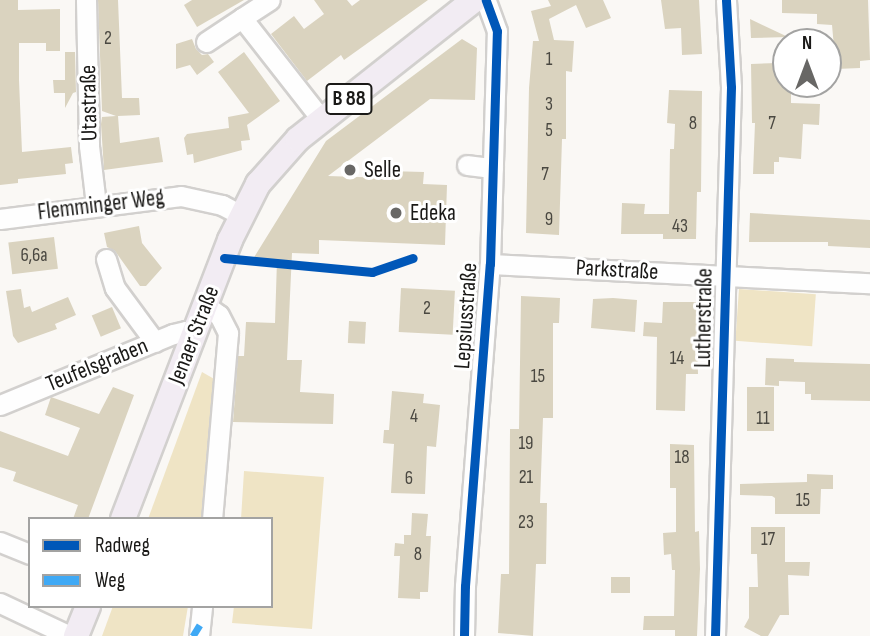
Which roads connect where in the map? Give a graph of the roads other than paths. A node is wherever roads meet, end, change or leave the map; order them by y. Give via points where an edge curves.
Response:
1 (86, 0) edge
2 (270, 0) edge
3 (474, 0) edge
4 (486, 0) edge
5 (726, 0) edge
6 (242, 18) junction
7 (206, 42) dead end
8 (323, 120) junction
9 (467, 164) dead end
10 (493, 168) junction
11 (96, 205) junction
12 (241, 215) junction
13 (0, 219) edge
14 (106, 259) dead end
15 (490, 264) junction
16 (723, 276) junction
17 (870, 283) edge
18 (205, 305) junction
19 (194, 335) junction
20 (155, 342) junction
21 (0, 405) edge
22 (124, 517) edge
23 (212, 517) edge
24 (0, 542) edge
25 (28, 553) edge
26 (0, 603) edge
27 (88, 608) edge
28 (202, 608) edge
29 (70, 636) edge
30 (76, 636) edge
31 (199, 636) edge
32 (464, 636) edge
33 (715, 636) edge

1 - 11 street, Utastraße via 89,146
2 - 6 street
3 - 8 main road, Jenaer Straße / B 88
4 - 10 street, Lepsiusstraße via 497,31
5 - 16 street, Lutherstraße via 730,87
6 - 7 street
6 - 8 street
8 - 12 main road, Jenaer Straße / B 88 via 283,153
9 - 10 street
10 - 15 street, Lepsiusstraße
11 - 12 street, Flemminger Weg via 181,196 222,205
11 - 13 street, Flemminger Weg
12 - 18 main road, Jenaer Straße / B 88
14 - 20 street via 115,288
15 - 16 street, Parkstraße
15 - 32 street, Lepsiusstraße
16 - 17 street, Parkstraße
16 - 33 street, Lutherstraße
18 - 19 main road, Jenaer Straße / B 88
18 - 23 street via 219,315 228,333
19 - 20 street, Teufelsgraben via 186,331
19 - 22 main road, Jenaer Straße / B 88
20 - 21 street, Teufelsgraben
24 - 25 street
26 - 29 street
27 - 30 main road
28 - 31 street

